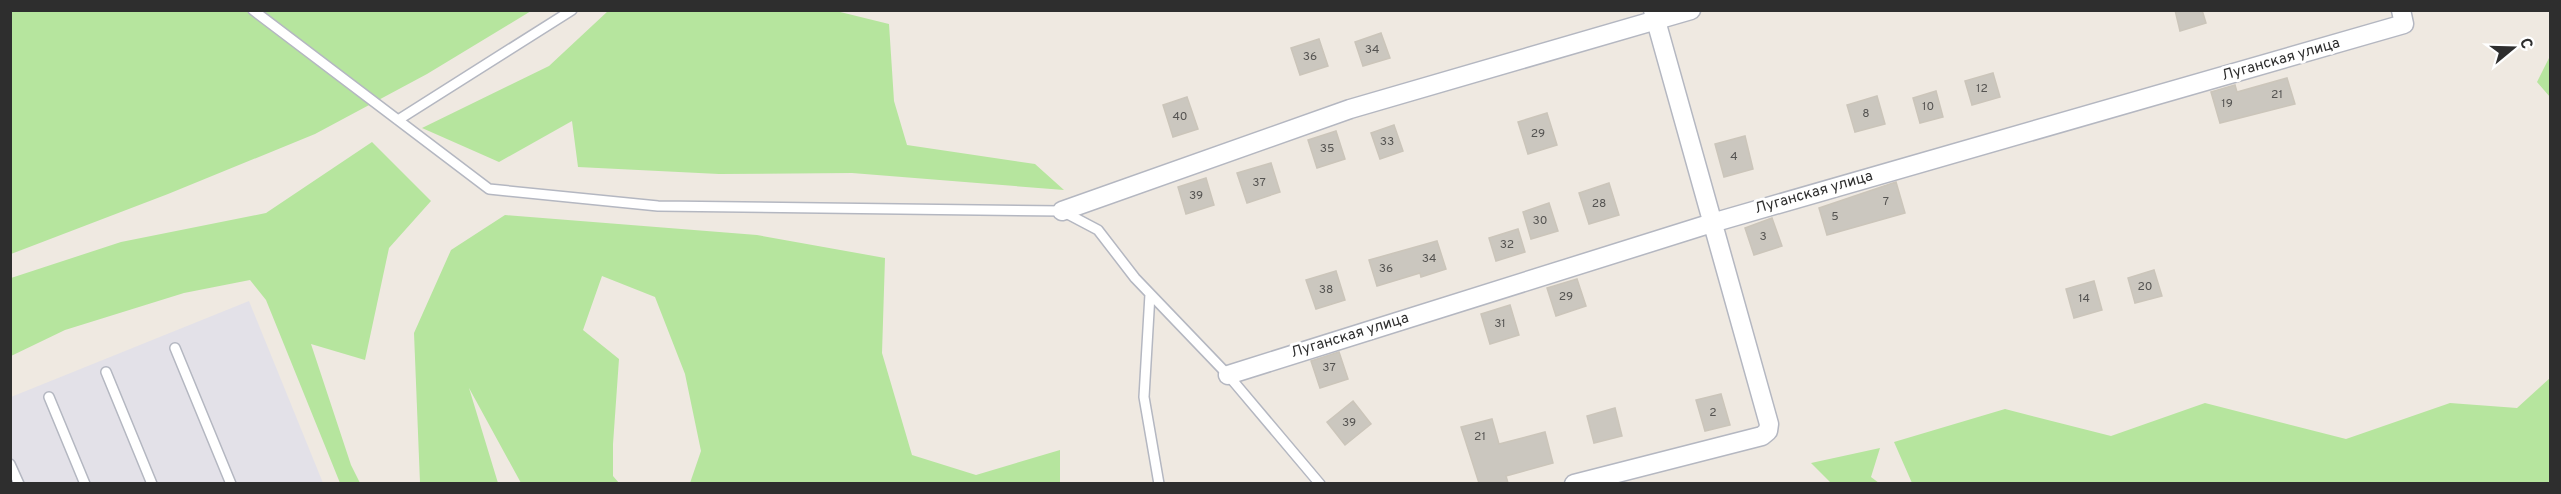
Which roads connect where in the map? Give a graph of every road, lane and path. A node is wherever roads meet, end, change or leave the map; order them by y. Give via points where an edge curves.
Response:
1 (253, 10) edge
2 (572, 10) edge
3 (1691, 10) edge
4 (1655, 16) edge
5 (2402, 17) edge
6 (398, 120) junction
7 (1062, 211) junction
8 (1712, 223) junction
9 (1150, 294) junction
10 (175, 348) dead end
11 (106, 372) dead end
12 (1228, 375) junction
13 (49, 397) dead end
14 (10, 464) edge
15 (19, 483) edge
16 (85, 483) edge
17 (152, 483) edge
18 (231, 483) edge
19 (1159, 483) edge
20 (1320, 483) edge
21 (1574, 483) edge

1 - 6 lane
2 - 6 lane
3 - 4 street
4 - 7 street via 1350,110
4 - 8 street
5 - 8 street, Луганская улица
6 - 7 lane via 489,189 658,206
7 - 9 lane via 1098,230
8 - 12 street, Луганская улица
8 - 21 street via 1768,431 1762,436
9 - 12 lane
9 - 19 lane via 1144,397
10 - 18 lane
11 - 17 lane
12 - 20 lane
13 - 16 lane
14 - 15 lane

